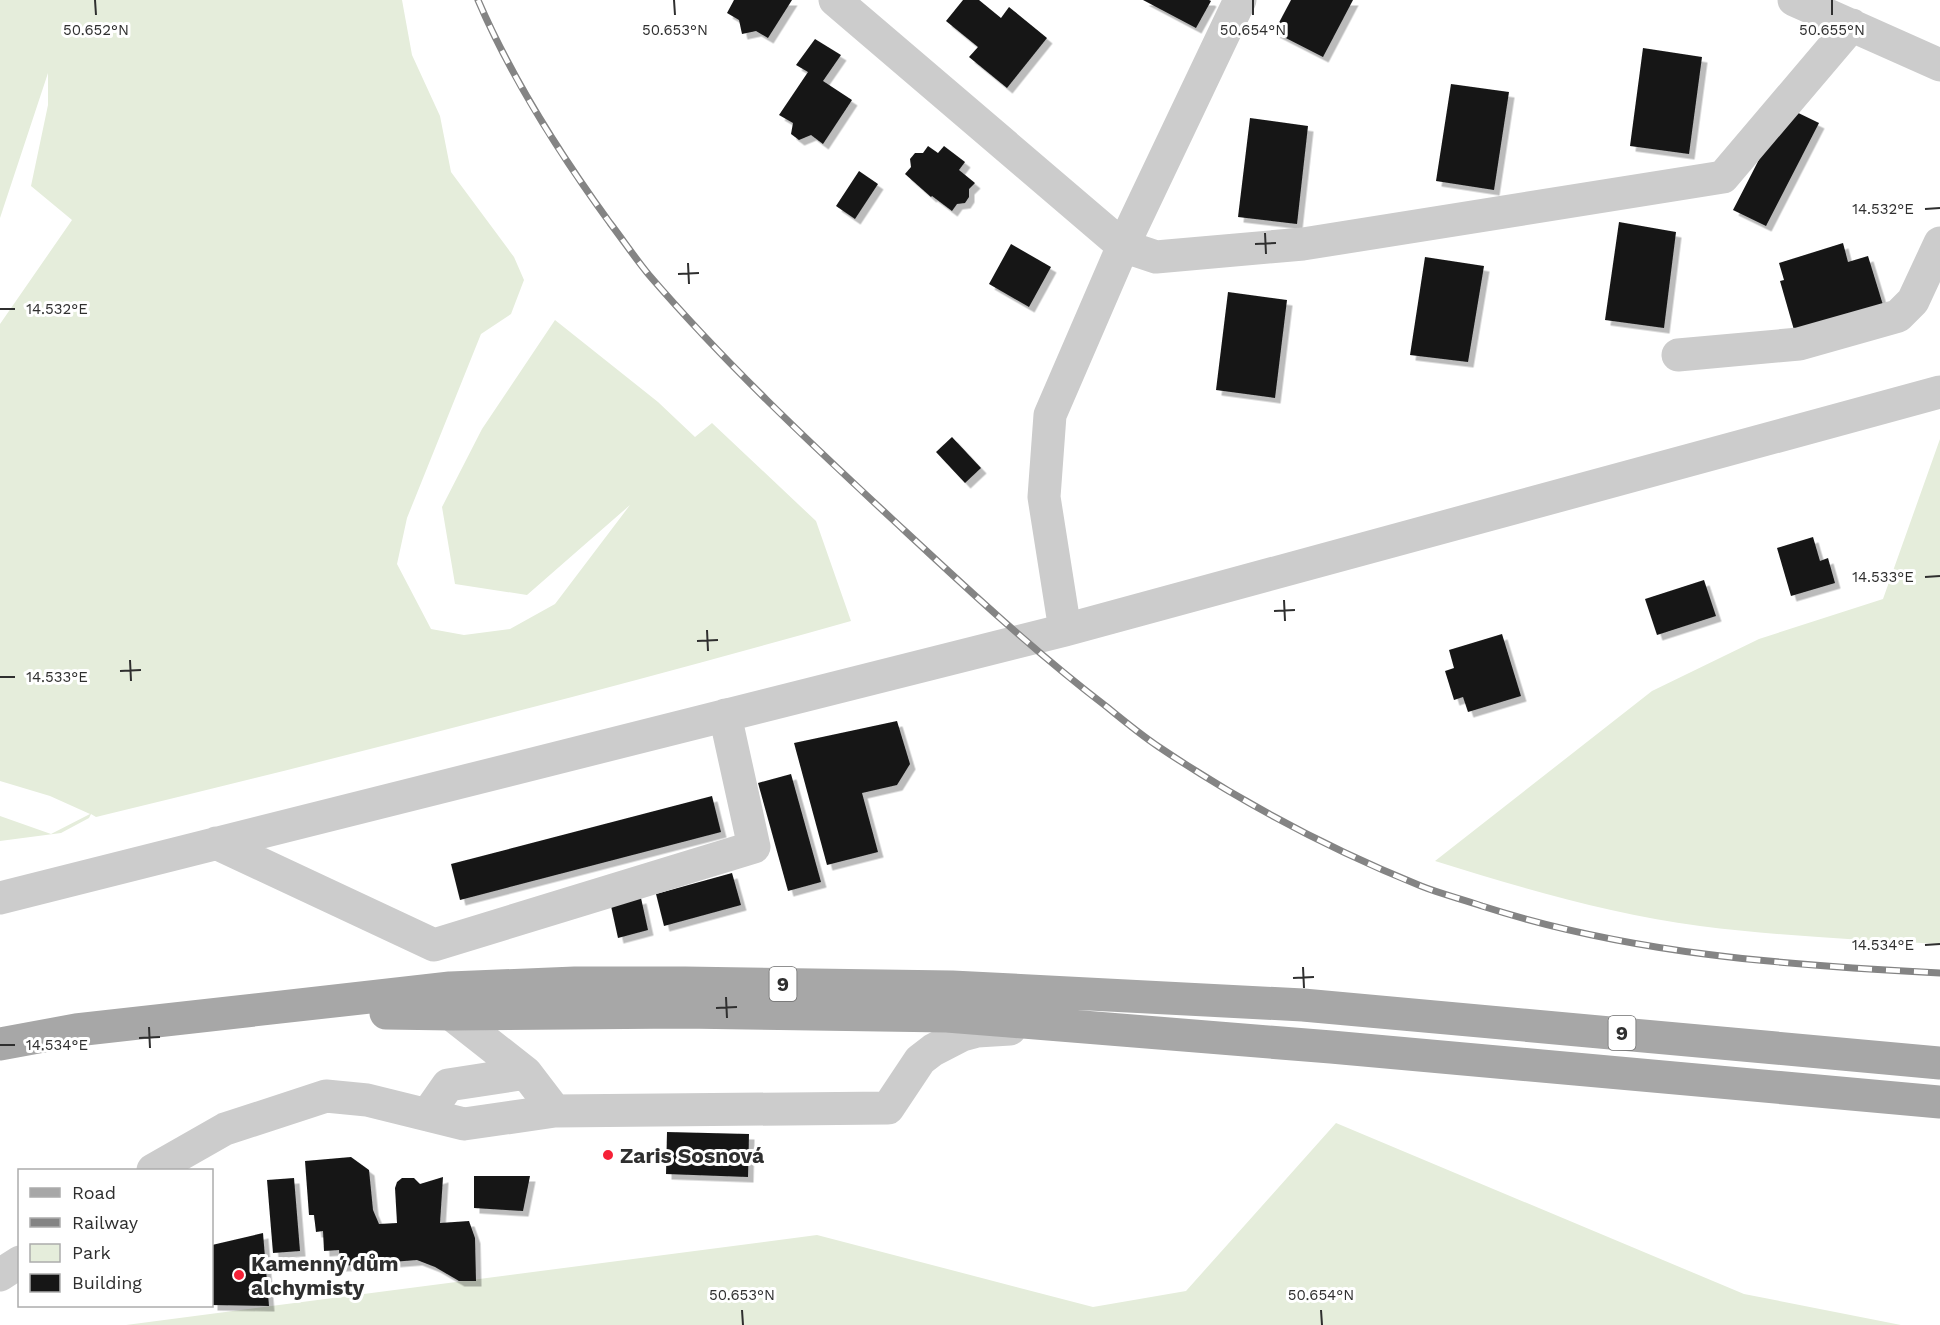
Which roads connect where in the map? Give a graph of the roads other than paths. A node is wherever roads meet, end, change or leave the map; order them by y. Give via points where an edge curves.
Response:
1 (835, 0) edge
2 (1240, 0) edge
3 (1794, 0) edge
4 (1852, 26) junction
5 (1940, 65) edge
6 (1940, 243) edge
7 (1123, 246) junction
8 (1678, 355) dead end
9 (1940, 392) edge
10 (1065, 630) junction
11 (725, 715) junction
12 (216, 843) junction
13 (0, 898) edge
14 (264, 1011) junction
15 (451, 1014) junction
16 (1082, 1026) junction
17 (0, 1044) edge
18 (1940, 1063) edge
19 (526, 1073) junction
20 (1940, 1102) edge
21 (555, 1111) junction
22 (427, 1115) junction
23 (155, 1169) edge
24 (18, 1263) edge
25 (0, 1275) edge

1 - 7 street
2 - 7 street
3 - 4 street
4 - 5 street
4 - 7 street via 1723,177 1303,244 1156,257
6 - 8 street via 1913,301 1898,316 1799,344
7 - 10 street via 1050,415 1044,497
9 - 10 street
10 - 11 street
11 - 12 street
11 - 12 street via 753,847 434,945
12 - 13 street
14 - 15 main road, 9
14 - 17 main road, 9 via 76,1030
14 - 18 main road, 9 via 450,988 575,983 952,987 1303,1005
15 - 16 main road, 9 via 924,1016
15 - 19 street
16 - 20 main road, 9
16 - 21 street via 963,1035 920,1060 888,1108
19 - 21 street
19 - 22 street via 448,1084
21 - 22 street via 464,1124
22 - 23 street via 367,1100 326,1096 225,1129
24 - 25 street

